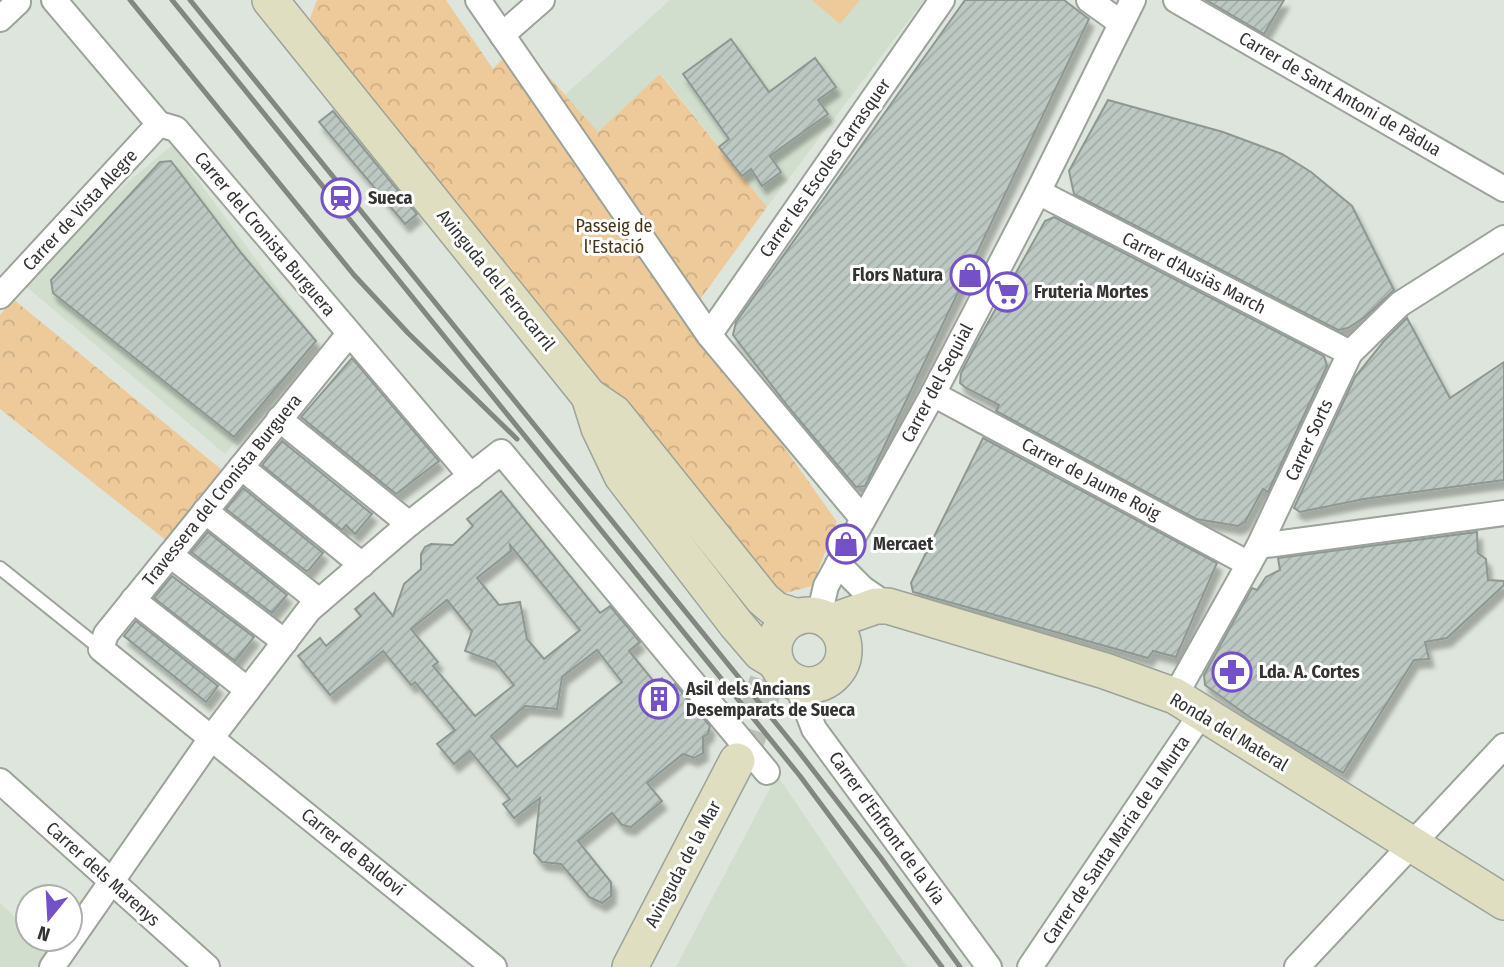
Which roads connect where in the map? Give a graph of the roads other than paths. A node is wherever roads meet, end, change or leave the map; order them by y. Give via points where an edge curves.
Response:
1 (54, 0) edge
2 (478, 0) edge
3 (542, 0) edge
4 (942, 0) edge
5 (1089, 0) edge
6 (1133, 0) edge
7 (1176, 0) edge
8 (273, 1) edge
9 (18, 2) dead end
10 (0, 19) edge
11 (1121, 23) junction
12 (502, 35) junction
13 (159, 124) junction
14 (1504, 189) edge
15 (1038, 192) junction
16 (1504, 238) edge
17 (0, 296) edge
18 (349, 334) junction
19 (709, 335) junction
20 (1350, 353) junction
21 (933, 394) junction
22 (589, 396) junction
23 (279, 419) junction
24 (599, 428) junction
25 (241, 467) junction
26 (471, 476) junction
27 (205, 511) junction
28 (1504, 513) edge
29 (863, 519) junction
30 (409, 524) junction
31 (170, 555) junction
32 (1254, 555) junction
33 (838, 564) junction
34 (362, 565) junction
35 (0, 568) edge
36 (733, 591) dead end
37 (133, 600) junction
38 (319, 601) junction
39 (888, 606) junction
40 (816, 618) junction
41 (285, 642) junction
42 (101, 649) junction
43 (786, 672) junction
44 (248, 690) junction
45 (1188, 705) junction
46 (212, 737) junction
47 (1504, 746) edge
48 (752, 767) joint
49 (0, 781) edge
50 (1411, 844) junction
51 (111, 881) junction
52 (1504, 902) edge
53 (52, 967) edge
54 (207, 967) edge
55 (494, 967) edge
56 (629, 967) edge
57 (989, 967) edge
58 (1030, 967) edge
59 (1297, 967) edge

1 - 13 street, Carrer del Cronista Burguera
2 - 12 street
3 - 12 street
4 - 19 street, Carrer les Escoles Carrasquer
5 - 11 street
6 - 11 street, Carrer del Sequial
7 - 14 street, Carrer de Sant Antoni de Pàdua
8 - 22 street, Avinguda del Ferrocarril
9 - 10 street
11 - 15 street, Carrer del Sequial
12 - 19 street
13 - 17 street, Carrer de Vista Alegre
13 - 18 street, Carrer del Cronista Burguera via 176,129
15 - 20 street, Carrer d'Ausiàs March
15 - 21 street, Carrer del Sequial
16 - 20 street, Carrer Sorts via 1400,304
18 - 23 street, Travessera del Cronista Burguera
18 - 26 street, Carrer del Cronista Burguera
19 - 29 street
20 - 32 street, Carrer Sorts
21 - 29 street, Carrer del Sequial
21 - 32 street, Carrer de Jaume Roig
22 - 24 street
22 - 40 street via 614,413 762,599 776,610
23 - 25 street, Travessera del Cronista Burguera
23 - 30 street
24 - 36 street via 629,457
24 - 43 street via 622,476 736,624 761,653
25 - 27 street, Travessera del Cronista Burguera
25 - 34 street
26 - 30 street
26 - 48 street via 500,452
27 - 31 street, Travessera del Cronista Burguera
27 - 38 street
28 - 32 street
29 - 33 street, Carrer del Sequial
30 - 34 street
31 - 37 street, Travessera del Cronista Burguera
31 - 41 street
32 - 45 street, Carrer Sorts
33 - 39 street, Ronda del Materal
33 - 40 street, Carrer del Sequial
34 - 38 street
35 - 42 lane
37 - 42 street, Travessera del Cronista Burguera via 106,634
37 - 44 street
38 - 41 street
39 - 40 street, Ronda del Materal
39 - 45 street, Ronda del Materal via 1105,671
40 - 43 street via 782,627 777,635 774,653
40 - 43 street via 841,634 843,659 838,670 818,684
41 - 44 street
42 - 46 street, Carrer de Baldoví
43 - 57 street, Carrer d'Enfront de la Via via 814,729
44 - 46 street
45 - 50 street, Ronda del Materal
45 - 58 street, Carrer de Santa Maria de la Murta
46 - 51 street
46 - 55 street, Carrer de Baldoví
47 - 50 street
48 - 56 street, Avinguda de la Mar
49 - 51 street, Carrer dels Marenys
50 - 52 street, Ronda del Materal
50 - 59 street
51 - 53 street
51 - 54 street, Carrer dels Marenys

